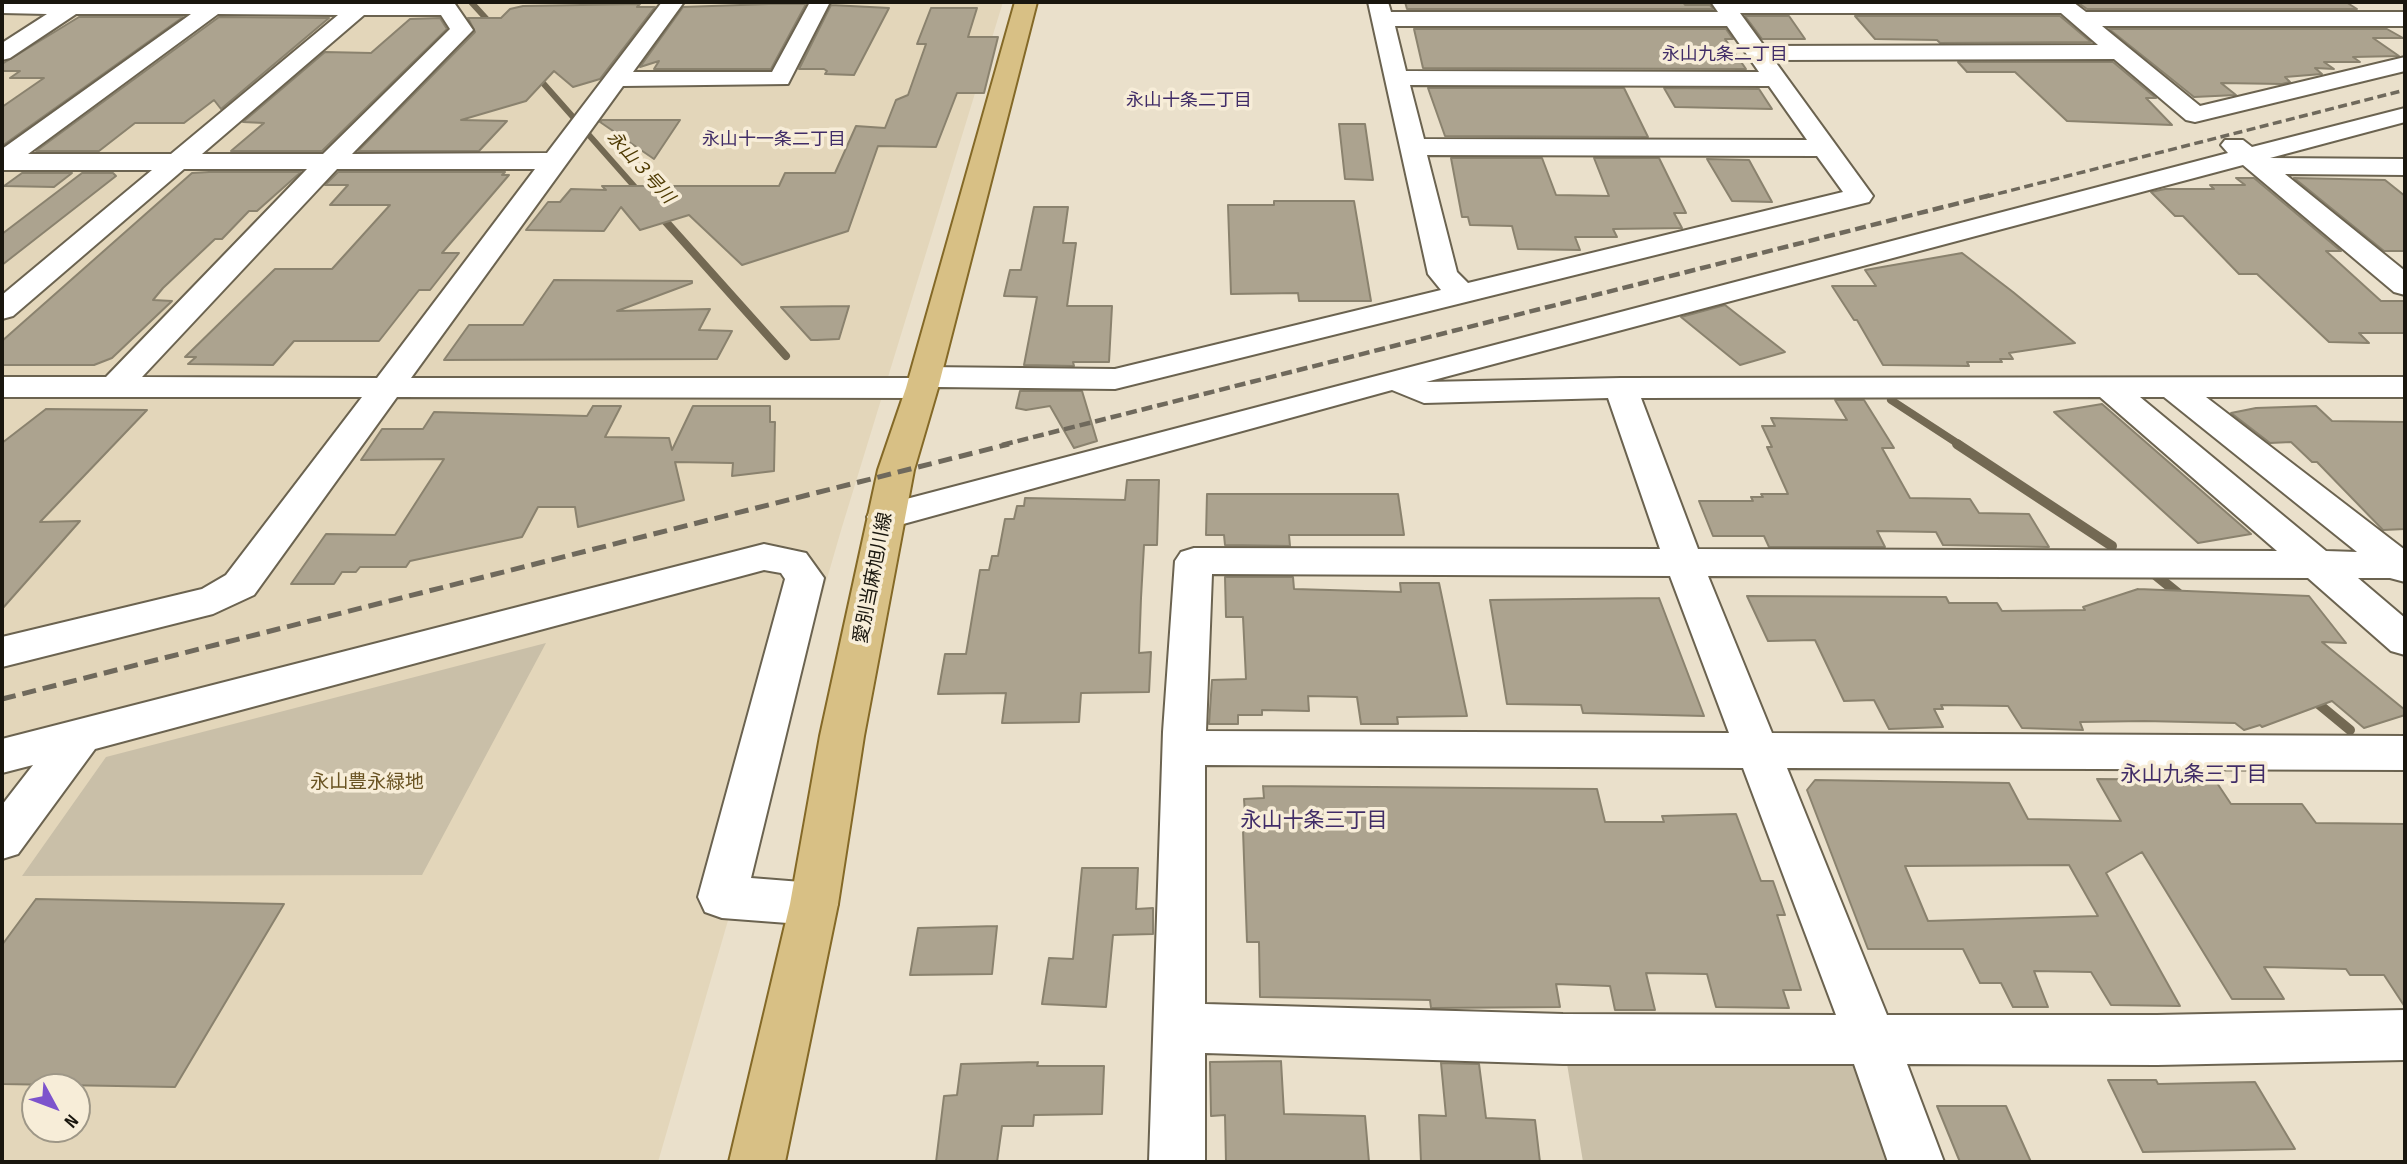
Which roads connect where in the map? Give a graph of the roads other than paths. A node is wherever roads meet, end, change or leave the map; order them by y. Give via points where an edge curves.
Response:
1 (22, 2) edge
2 (673, 2) edge
3 (820, 2) edge
4 (1026, 2) edge
5 (355, 5) edge
6 (2, 7) edge
7 (69, 9) junction
8 (212, 9) junction
9 (1727, 10) edge
10 (2069, 10) edge
11 (1380, 11) edge
12 (2405, 19) edge
13 (2119, 52) junction
14 (2, 53) edge
15 (1758, 53) junction
16 (2405, 64) edge
17 (1396, 78) junction
18 (617, 79) junction
19 (1776, 79) junction
20 (2195, 116) junction
21 (2405, 116) edge
22 (572, 138) junction
23 (1412, 147) junction
24 (1826, 148) junction
25 (2, 161) edge
26 (2257, 161) junction
27 (174, 162) junction
28 (328, 163) junction
29 (2405, 167) edge
30 (2375, 261) junction
31 (2405, 261) edge
32 (2405, 286) edge
33 (1462, 295) junction
34 (2, 310) edge
35 (1395, 380) junction
36 (923, 382) junction
37 (390, 386) junction
38 (2107, 386) junction
39 (2, 387) edge
40 (2172, 387) junction
41 (2405, 387) edge
42 (114, 388) junction
43 (1622, 388) junction
44 (885, 517) junction
45 (1683, 560) junction
46 (2316, 565) junction
47 (2403, 566) edge
48 (2405, 640) edge
49 (2, 652) edge
50 (81, 735) junction
51 (1184, 748) junction
52 (1759, 753) junction
53 (2405, 753) edge
54 (2, 756) edge
55 (2, 840) edge
56 (814, 904) junction
57 (1181, 1028) junction
58 (2405, 1035) edge
59 (1871, 1039) junction
60 (757, 1162) edge
61 (1177, 1162) edge
62 (1916, 1162) edge

1 - 6 street
2 - 18 street
3 - 18 street via 780,79
4 - 36 main road, 愛別当麻旭川線
5 - 8 street
5 - 27 street
5 - 28 street via 447,9 463,30
6 - 7 street
7 - 8 street
7 - 14 street
8 - 25 street
9 - 10 street
9 - 11 street
9 - 15 street
10 - 12 street
10 - 13 street
11 - 17 street
13 - 15 street
13 - 20 street
15 - 19 street
16 - 20 street
17 - 19 street
17 - 23 street
18 - 22 street
19 - 24 street
20 - 26 street
21 - 26 street
22 - 28 street
22 - 37 street
23 - 24 street
23 - 33 street via 1443,274
24 - 33 street via 1859,197
25 - 27 street
26 - 29 street
26 - 30 street
26 - 35 street
27 - 28 street
27 - 34 street
28 - 42 street
30 - 31 street
30 - 32 street
33 - 36 street via 1115,379
35 - 43 street via 1424,393
35 - 44 street
36 - 37 street
36 - 44 main road, 愛別当麻旭川線
37 - 42 street
37 - 49 street via 240,585 213,600
38 - 40 street
38 - 43 street
38 - 46 street
39 - 42 street
40 - 41 street
40 - 47 street
43 - 45 street
44 - 56 main road, 愛別当麻旭川線
45 - 46 street
45 - 51 street via 1195,561
45 - 52 street
46 - 47 street
46 - 48 street
50 - 54 street
50 - 55 street
50 - 56 street via 764,557 793,562 805,578 722,897
51 - 52 street
51 - 57 street
52 - 53 street
52 - 59 street
56 - 60 main road, 愛別当麻旭川線
57 - 59 street via 1563,1039
57 - 61 street
58 - 59 street
59 - 62 street

